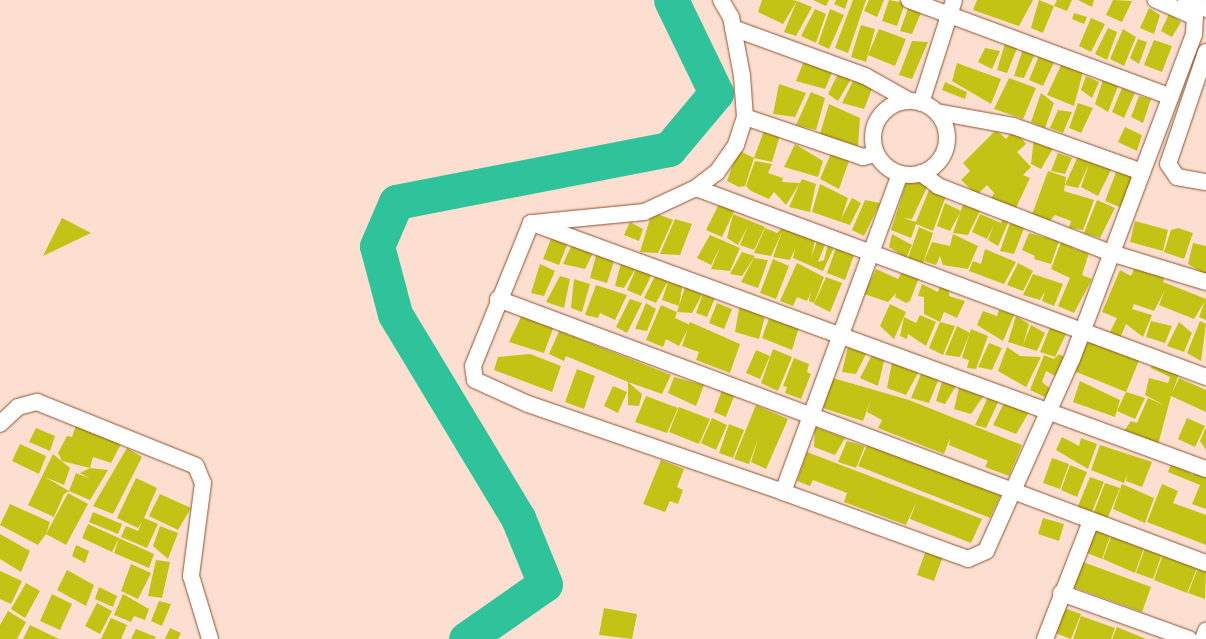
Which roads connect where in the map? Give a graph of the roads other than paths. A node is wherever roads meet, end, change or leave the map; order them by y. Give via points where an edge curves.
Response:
1 (721, 0) edge
2 (738, 0) edge
3 (909, 0) edge
4 (1156, 0) edge
5 (1186, 0) edge
6 (951, 7) edge
7 (1206, 9) edge
8 (732, 23) junction
9 (1206, 52) edge
10 (1202, 78) edge
11 (1172, 97) junction
12 (915, 102) junction
13 (937, 112) junction
14 (745, 117) junction
15 (876, 154) junction
16 (1142, 172) junction
17 (921, 173) junction
18 (900, 174) junction
19 (1206, 182) edge
20 (696, 188) junction
21 (531, 222) junction
22 (1111, 253) junction
23 (869, 255) junction
24 (1206, 282) edge
25 (498, 299) junction
26 (1083, 329) junction
27 (839, 333) junction
28 (1206, 377) edge
29 (1050, 412) junction
30 (811, 415) junction
31 (0, 424) edge
32 (1206, 469) edge
33 (783, 492) junction
34 (1013, 492) junction
35 (1091, 520) junction
36 (1206, 563) edge
37 (1061, 593) junction
38 (1206, 632) edge
39 (210, 639) edge
40 (1045, 639) edge
41 (1189, 639) edge
42 (1203, 639) edge

1 - 8 street
2 - 8 street
3 - 6 street
4 - 11 street via 1195,17 1194,34
5 - 7 street
6 - 11 street
6 - 12 street
8 - 12 street via 865,76
8 - 14 street
9 - 10 street
10 - 19 street via 1168,164 1177,176
11 - 16 street
12 - 13 street
12 - 15 street via 888,106 878,118 872,133
13 - 16 street via 1013,126
13 - 17 street via 947,132 944,152
14 - 15 street via 863,157
14 - 20 street via 736,145 717,172
15 - 18 street
16 - 22 street
17 - 18 street
17 - 22 street via 938,186
18 - 23 street
20 - 21 street via 644,212
20 - 23 street
21 - 25 street
21 - 27 street
22 - 24 street
22 - 26 street
23 - 26 street
23 - 27 street
25 - 30 street
25 - 33 street via 473,366 475,380 481,386
26 - 28 street
26 - 29 street
27 - 29 street
27 - 30 street
29 - 32 street
29 - 34 street
30 - 33 street
30 - 34 street
31 - 39 street via 18,407 37,402 196,466 203,483 191,576
33 - 34 street via 974,559 986,551
34 - 35 street
35 - 36 street
35 - 37 street
37 - 40 street
37 - 41 street
38 - 42 street

